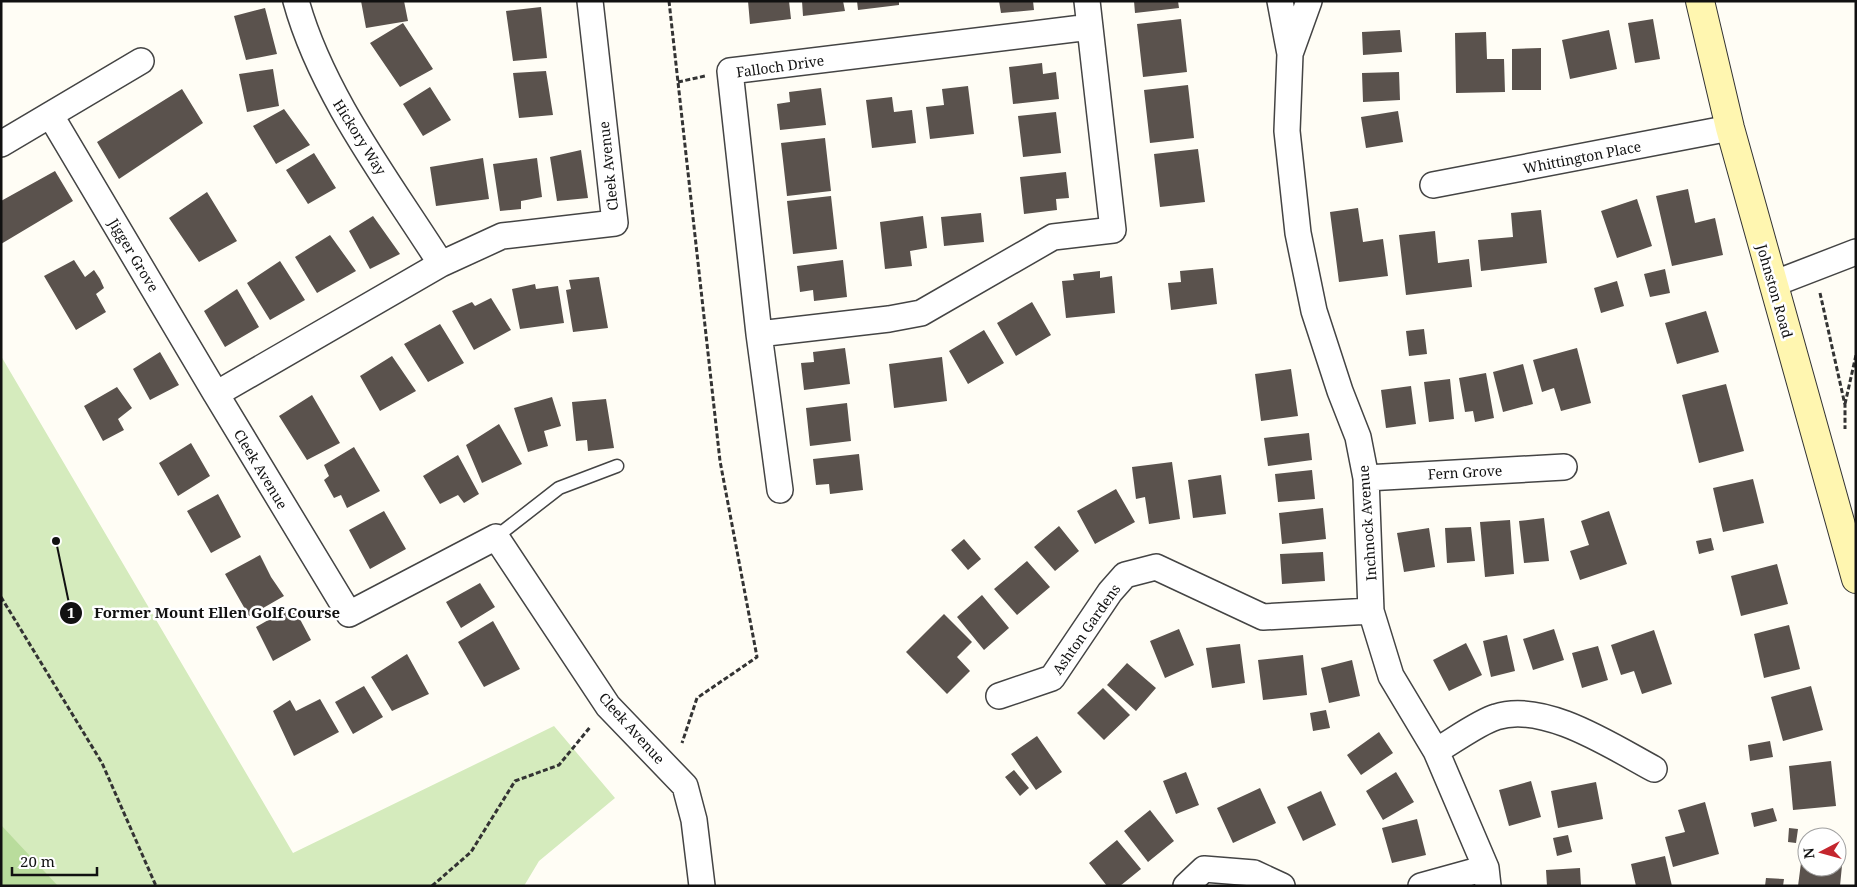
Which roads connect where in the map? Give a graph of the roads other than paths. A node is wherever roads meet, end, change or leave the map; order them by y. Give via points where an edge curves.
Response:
1 (296, 1) edge
2 (590, 1) edge
3 (1087, 1) edge
4 (1280, 1) edge
5 (1309, 1) edge
6 (1700, 1) edge
7 (1090, 27) junction
8 (1290, 54) junction
9 (141, 61) dead end
10 (51, 116) junction
11 (1730, 128) junction
12 (1, 144) edge
13 (1433, 185) dead end
14 (1856, 252) edge
15 (441, 264) junction
16 (1773, 284) junction
17 (759, 334) junction
18 (216, 394) junction
19 (617, 466) dead end
20 (1564, 467) dead end
21 (1366, 478) junction
22 (780, 490) dead end
23 (496, 537) junction
24 (1856, 580) edge
25 (1371, 611) junction
26 (999, 696) dead end
27 (1436, 751) junction
28 (1654, 768) dead end
29 (1487, 877) edge
30 (702, 886) edge
31 (1186, 886) edge
32 (1282, 886) edge
33 (1421, 886) edge

1 - 15 street, Hickory Way via 329,86
2 - 15 street, Cleek Avenue via 615,223 502,236
3 - 7 street
4 - 8 street, Inchnock Avenue
5 - 8 street, Inchnock Avenue
6 - 11 main road, Johnston Road
7 - 17 street via 1113,230 1053,237 921,313
7 - 17 street, Falloch Drive via 730,71
8 - 21 street, Inchnock Avenue via 1287,131 1298,233 1314,311 1358,437
9 - 10 street
10 - 12 street
10 - 18 street, Jigger Grove
11 - 13 street, Whittington Place
11 - 16 main road, Johnston Road
14 - 16 street
15 - 18 street, Cleek Avenue
16 - 24 main road, Johnston Road
17 - 22 street, Falloch Drive
18 - 23 street, Cleek Avenue via 350,614
19 - 23 lane via 559,488
20 - 21 street, Fern Grove
21 - 25 street, Inchnock Avenue
23 - 30 street, Cleek Avenue via 608,706 685,786 694,820
25 - 26 street, Ashton Gardens via 1262,617 1156,567 1125,575 1052,678
25 - 27 street, Inchnock Avenue via 1391,676
27 - 28 street via 1497,716 1532,714 1577,727
27 - 29 street, Inchnock Avenue
29 - 33 street
31 - 32 street via 1204,869 1254,873

